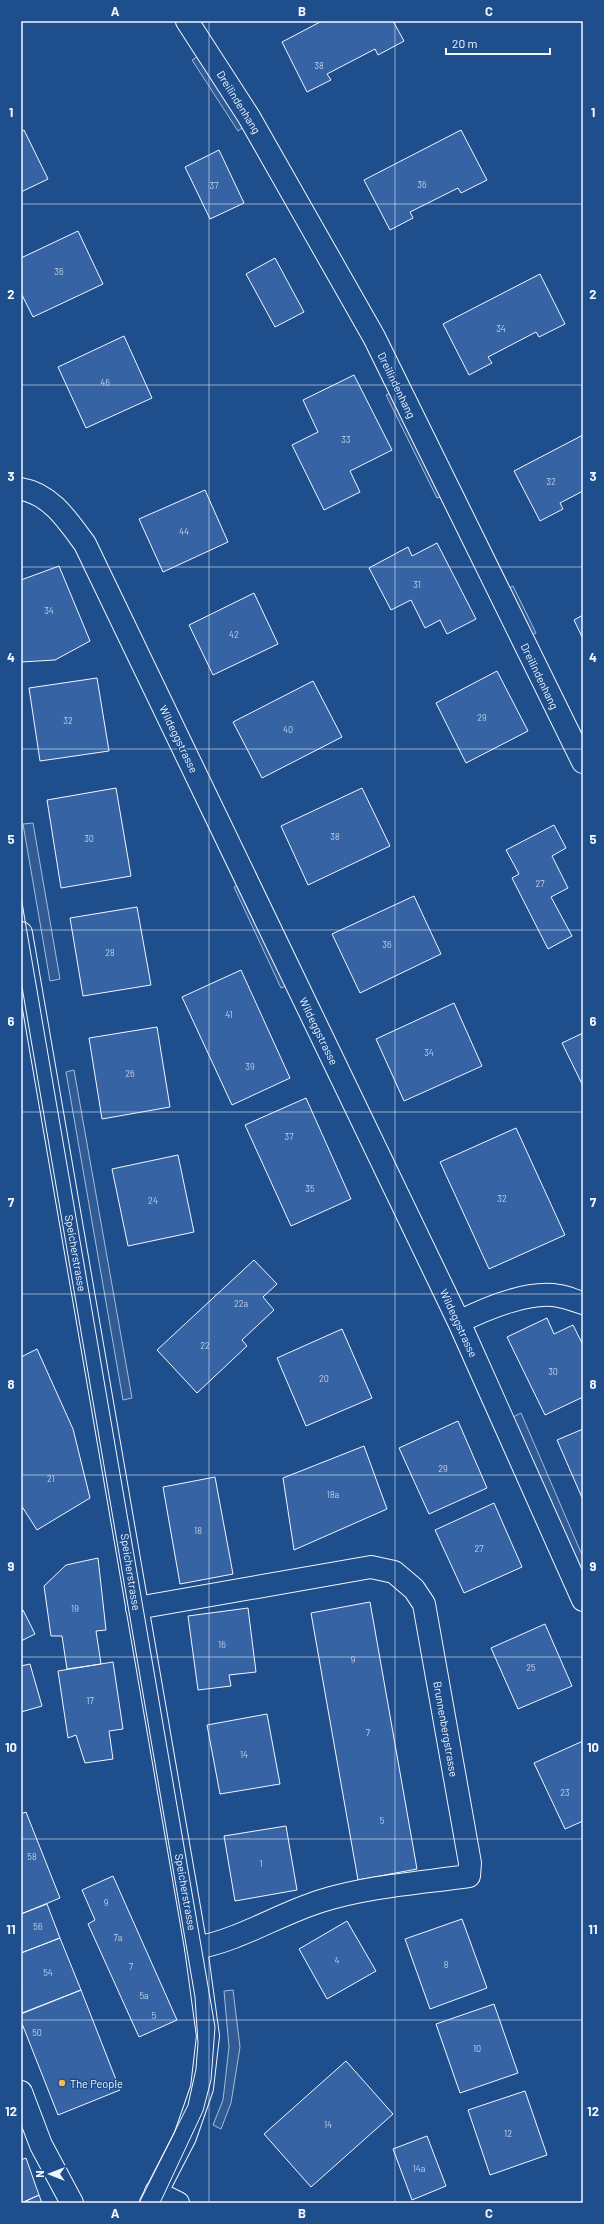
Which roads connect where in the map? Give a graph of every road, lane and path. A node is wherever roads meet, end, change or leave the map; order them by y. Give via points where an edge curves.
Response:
1 (187, 21) edge
2 (21, 489) edge
3 (583, 762) edge
4 (21, 933) edge
5 (583, 1303) edge
6 (460, 1322) junction
7 (583, 1600) edge
8 (137, 1608) junction
9 (196, 1948) junction
10 (21, 2092) edge
11 (154, 2198) edge
12 (72, 2203) edge
13 (178, 2203) edge

1 - 3 street, Dreilindenhang via 249,117 374,336
2 - 6 street, Wildeggstrasse via 29,490 48,500 85,544
4 - 8 street, Speicherstrasse
5 - 6 street via 558,1295 529,1297 487,1309
6 - 7 street, Wildeggstrasse
8 - 9 street, Speicherstrasse
8 - 9 street, Brunnenbergstrasse via 371,1567 394,1572 414,1589 424,1604 470,1863 469,1876 343,1895
9 - 11 street, Speicherstrasse via 208,2036 202,2088 185,2137
10 - 12 street via 41,2145
11 - 13 street

